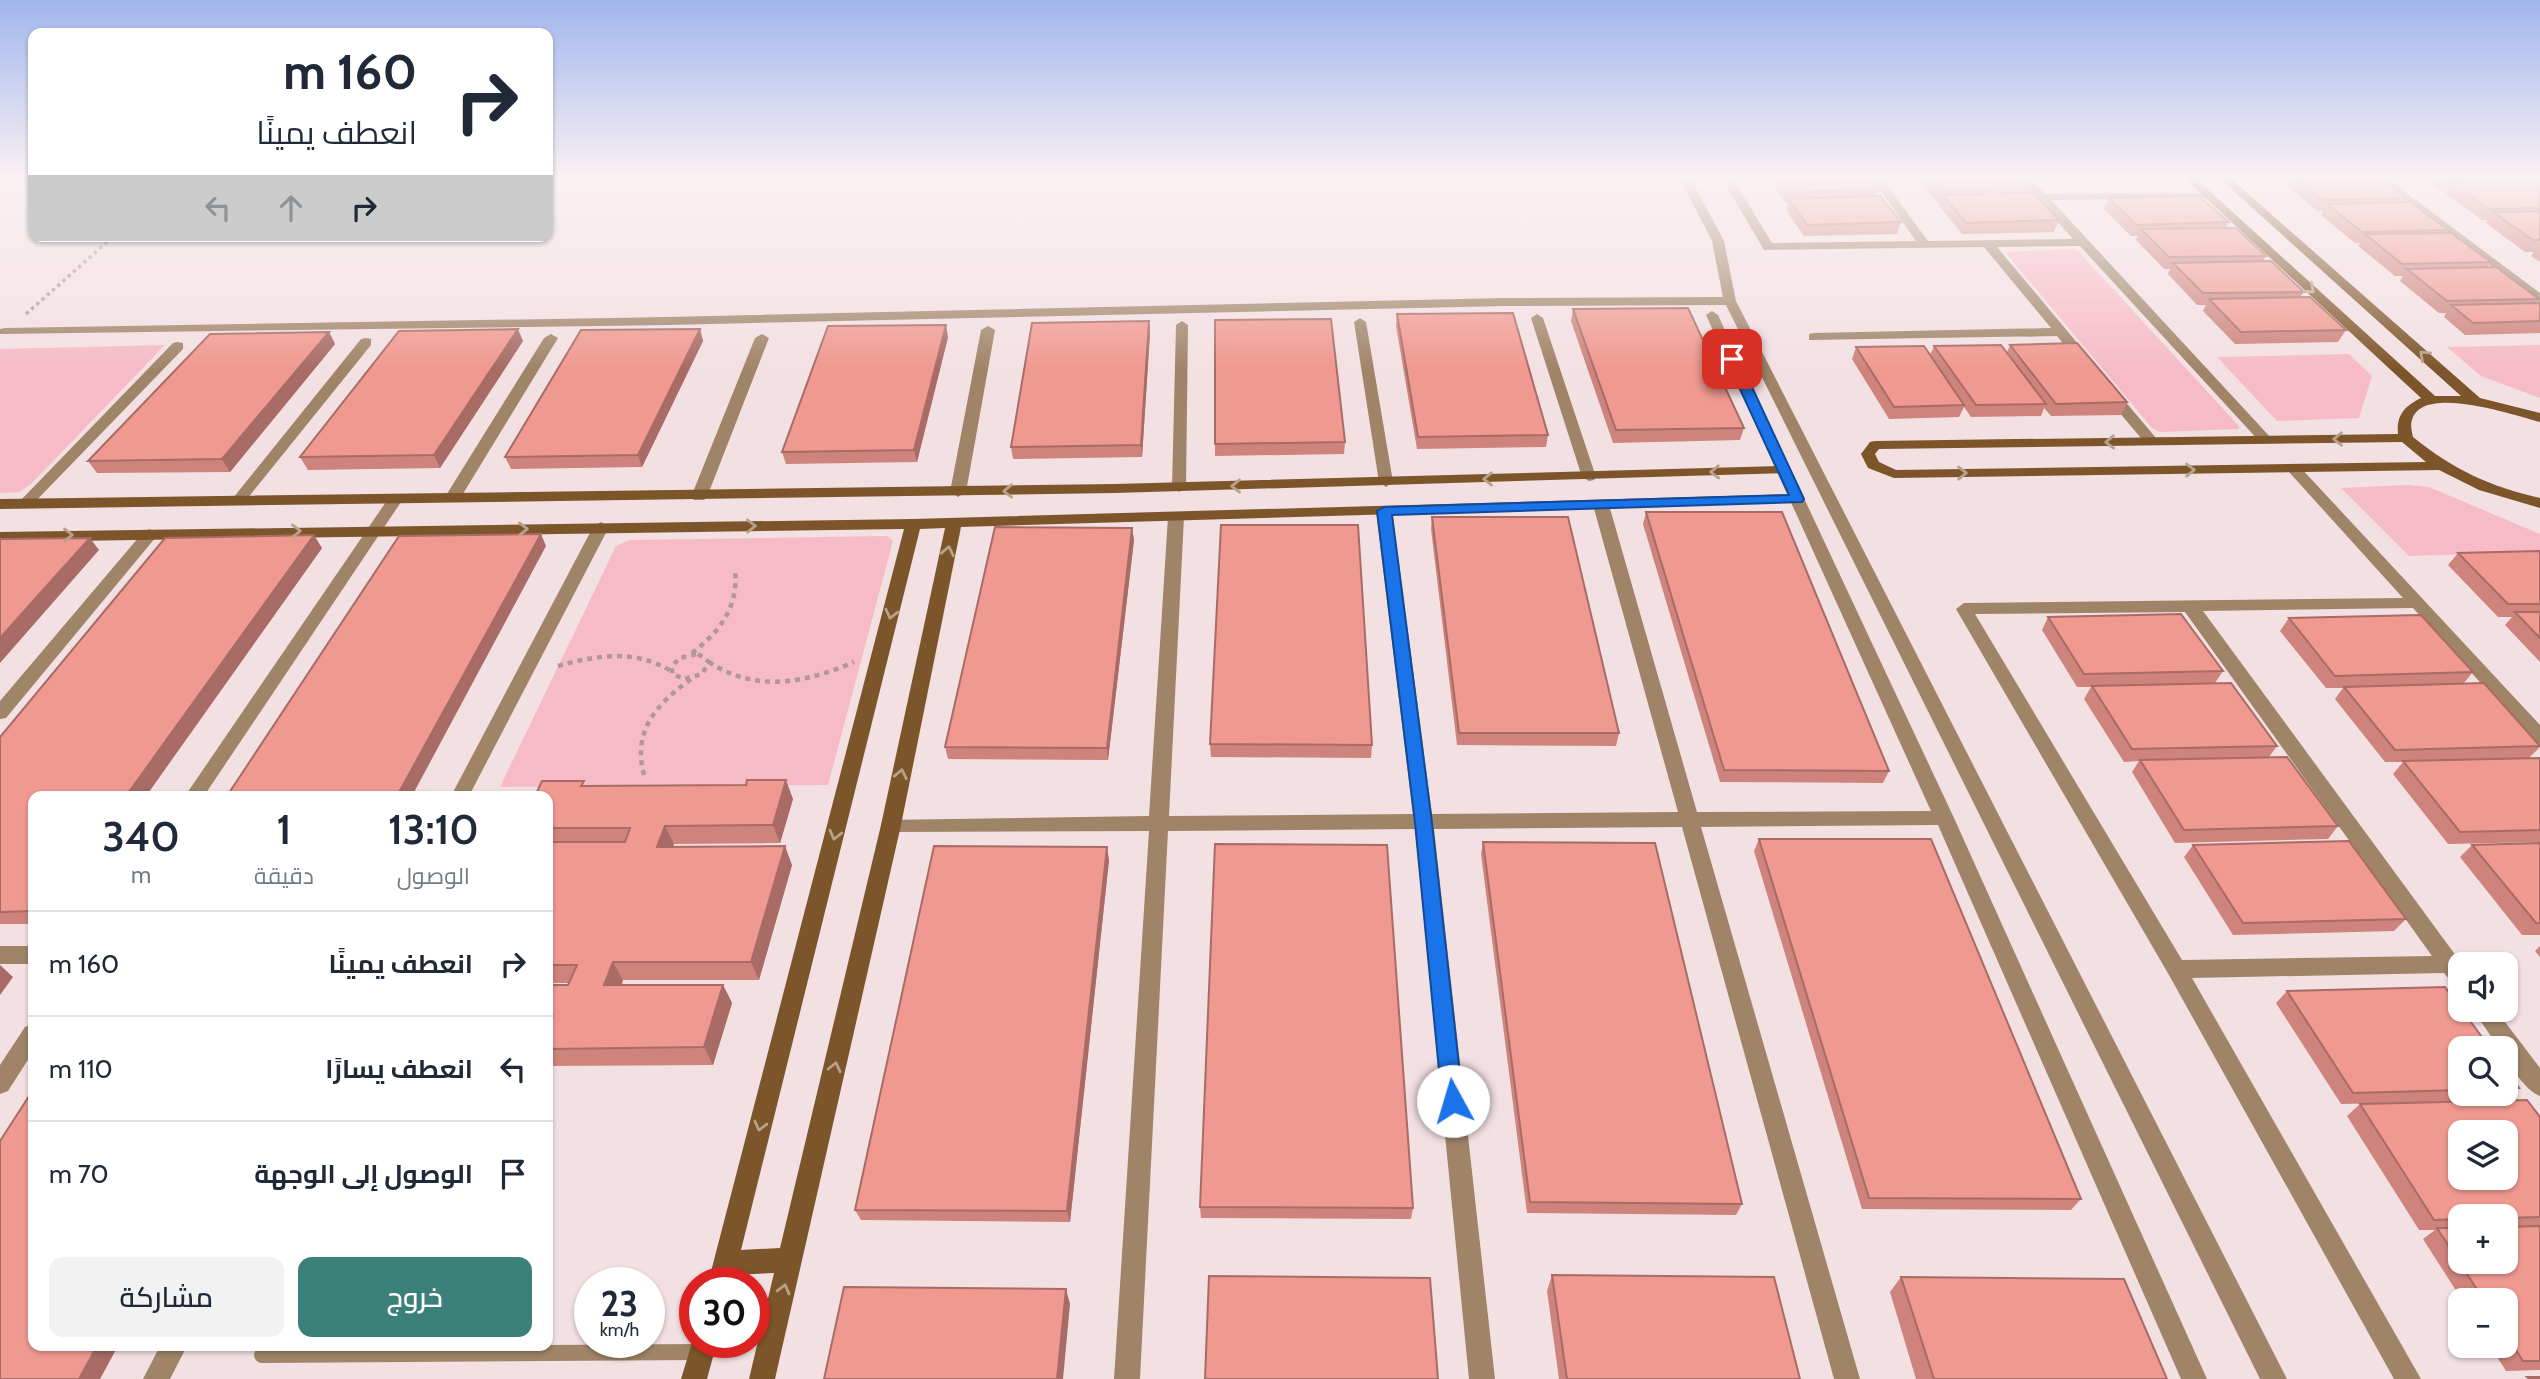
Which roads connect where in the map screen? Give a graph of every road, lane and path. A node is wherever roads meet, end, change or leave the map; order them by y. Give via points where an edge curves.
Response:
1 (1718, 241) edge
2 (1765, 241) edge
3 (1923, 241) edge
4 (2258, 241) edge
5 (2295, 241) edge
6 (2464, 241) edge
7 (107, 242) edge
8 (2083, 242) joint
9 (1988, 244) junction
10 (1926, 245) junction
11 (2540, 299) edge
12 (1730, 301) junction
13 (1712, 315) dead end
14 (1537, 318) dead end
15 (1360, 322) dead end
16 (1182, 325) dead end
17 (988, 330) dead end
18 (5, 332) joint
19 (2060, 332) junction
20 (1814, 337) dead end
21 (551, 338) dead end
22 (762, 338) dead end
23 (366, 342) dead end
24 (178, 346) dead end
25 (2432, 401) junction
26 (2474, 401) junction
27 (2540, 418) edge
28 (2406, 438) junction
29 (2265, 439) junction
30 (2151, 441) junction
31 (2438, 466) junction
32 (2294, 469) junction
33 (1783, 470) junction
34 (1589, 477) junction
35 (1386, 482) junction
36 (1284, 485) junction
37 (1179, 487) junction
38 (958, 492) junction
39 (453, 497) junction
40 (699, 497) junction
41 (395, 499) junction
42 (1797, 499) junction
43 (238, 501) junction
44 (2540, 503) edge
45 (0, 504) edge
46 (26, 504) junction
47 (1601, 505) junction
48 (1384, 511) junction
49 (1286, 514) junction
50 (1177, 517) junction
51 (954, 523) junction
52 (913, 524) junction
53 (601, 527) junction
54 (374, 530) junction
55 (150, 534) junction
56 (0, 537) edge
57 (735, 570) dead end
58 (2416, 603) junction
59 (2190, 606) junction
60 (883, 644) junction
61 (692, 654) junction
62 (709, 662) junction
63 (558, 666) dead end
64 (671, 671) junction
65 (691, 679) junction
66 (0, 713) edge
67 (2540, 737) edge
68 (644, 775) dead end
69 (197, 791) edge
70 (463, 791) edge
71 (1944, 818) junction
72 (1689, 821) junction
73 (1424, 823) junction
74 (1160, 824) junction
75 (891, 825) junction
76 (28, 954) edge
77 (0, 955) edge
78 (2448, 961) edge
79 (2176, 970) junction
80 (2448, 971) edge
81 (2493, 1022) edge
82 (28, 1042) edge
83 (2538, 1081) edge
84 (0, 1084) edge
85 (791, 1260) junction
86 (725, 1267) edge
87 (754, 1267) edge
88 (679, 1347) edge
89 (553, 1350) edge
90 (171, 1351) edge
91 (482, 1351) edge
92 (262, 1355) dead end
93 (700, 1358) edge
94 (156, 1379) edge
95 (694, 1379) edge
96 (762, 1379) edge
97 (1126, 1379) edge
98 (1482, 1379) edge
99 (1847, 1379) edge
100 (2194, 1379) edge
101 (2274, 1379) edge
102 (2408, 1379) edge

1 - 12 street
2 - 10 street via 1768,247
3 - 10 street
4 -> 25 street
26 -> 5 street
6 - 11 street
7 - 18 path
8 - 9 street
8 - 29 street
9 - 10 street
9 - 19 street
12 - 18 street
12 - 101 street
13 - 33 street
14 - 34 street
15 - 35 street
16 - 37 street
17 - 38 street
19 - 20 street
19 - 30 street
21 - 39 street
22 - 40 street
23 - 43 street
24 - 46 street
25 - 26 street
25 - 28 street via 2410,411 2404,421
26 - 27 street
28 -> 29 street
28 - 31 street
29 - 30 street
30 -> 32 street via 1875,445 1868,454 1873,465 1894,474
31 - 32 street
31 - 44 street via 2480,487
32 - 58 street
33 -> 34 street
33 - 42 street
34 -> 35 street
35 - 36 street
36 -> 37 street
36 - 49 street
37 -> 38 street
38 - 40 street
39 - 40 street
39 - 41 street
41 - 43 street
41 - 54 street
42 - 47 street
42 - 71 street
43 - 46 street
45 - 46 street
47 - 48 street
47 - 72 street
48 - 49 street
48 - 73 street
49 - 50 street
50 - 51 street
50 - 74 street
51 - 52 street
75 -> 51 street
53 -> 52 street
52 -> 60 street
54 -> 53 street
53 - 70 street
55 -> 54 street
54 - 69 street
56 -> 55 street
55 - 66 street
57 - 61 path via 737,587 730,611 716,633
58 - 59 street
58 - 67 street
59 - 78 street
59 - 79 street via 1964,609
60 - 62 path via 830,673 785,682 744,679
60 -> 86 street
61 - 62 path via 703,655
61 - 64 path via 679,658
62 - 65 path via 702,674
63 - 64 path via 618,656 649,661
64 - 65 path via 680,679
65 - 68 path via 661,705 644,728 638,752
71 - 72 street
71 - 100 street
72 - 73 street
72 - 99 street
73 - 74 street
73 - 98 street
74 - 75 street
74 - 97 street
85 -> 75 street
76 - 77 street
79 - 80 street
79 - 102 street
81 - 83 street
82 - 84 street
85 - 87 street
96 -> 85 street
88 - 89 lane
90 - 94 street
91 - 92 lane
93 - 95 street

